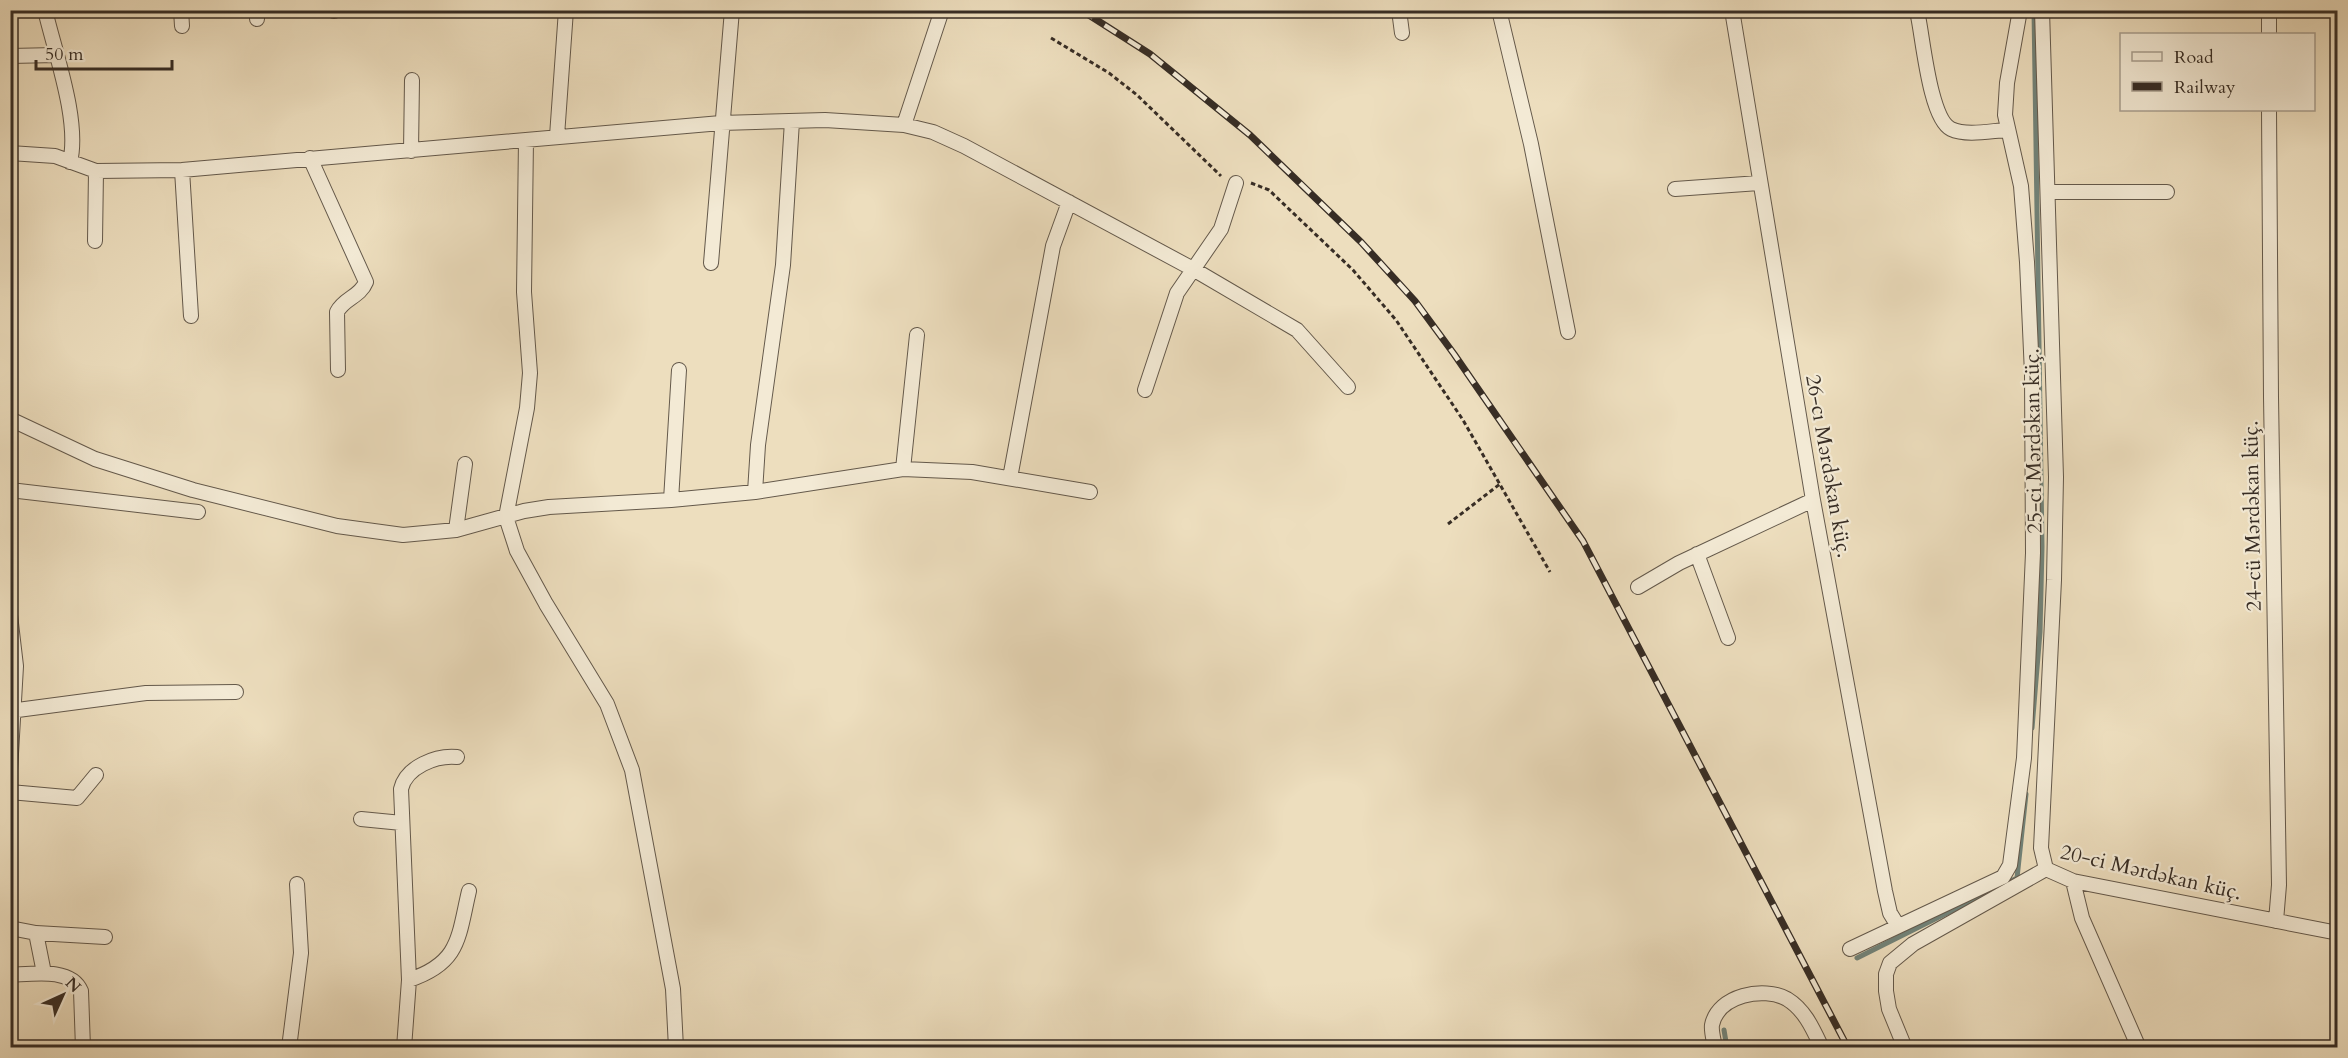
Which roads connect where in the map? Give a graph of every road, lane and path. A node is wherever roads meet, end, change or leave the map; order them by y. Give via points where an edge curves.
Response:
1 (45, 10) edge
2 (181, 10) edge
3 (566, 10) edge
4 (732, 10) edge
5 (942, 10) edge
6 (1399, 10) edge
7 (1499, 10) edge
8 (1731, 10) edge
9 (2020, 10) edge
10 (2042, 10) edge
11 (2269, 10) edge
12 (1918, 16) dead end
13 (182, 26) dead end
14 (1402, 33) dead end
15 (2269, 33) edge
16 (1051, 38) dead end
17 (56, 55) junction
18 (10, 56) edge
19 (412, 80) dead end
20 (2269, 111) edge
21 (792, 121) junction
22 (721, 123) junction
23 (904, 124) junction
24 (2006, 130) junction
25 (557, 136) junction
26 (526, 140) junction
27 (411, 151) junction
28 (10, 153) edge
29 (310, 158) junction
30 (70, 162) junction
31 (182, 170) junction
32 (96, 171) junction
33 (1236, 183) junction
34 (1759, 183) junction
35 (1675, 189) dead end
36 (2049, 192) junction
37 (2167, 192) dead end
38 (1069, 202) junction
39 (95, 241) dead end
40 (711, 263) dead end
41 (1193, 269) junction
42 (191, 316) dead end
43 (1568, 332) dead end
44 (917, 335) dead end
45 (338, 370) dead end
46 (680, 370) dead end
47 (1348, 387) dead end
48 (1144, 390) dead end
49 (10, 419) edge
50 (465, 464) dead end
51 (903, 469) junction
52 (1010, 478) junction
53 (1500, 484) junction
54 (10, 490) edge
55 (755, 492) junction
56 (1090, 492) dead end
57 (671, 500) junction
58 (1812, 500) junction
59 (198, 512) dead end
60 (506, 516) junction
61 (1448, 524) dead end
62 (456, 530) junction
63 (1697, 554) junction
64 (1550, 572) dead end
65 (1638, 587) dead end
66 (10, 615) edge
67 (1728, 638) dead end
68 (236, 692) dead end
69 (13, 711) edge
70 (457, 757) dead end
71 (10, 771) edge
72 (96, 775) dead end
73 (10, 792) edge
74 (361, 819) dead end
75 (402, 823) junction
76 (2046, 869) junction
77 (2073, 880) junction
78 (297, 884) dead end
79 (469, 891) dead end
80 (2276, 921) junction
81 (1898, 926) junction
82 (10, 928) edge
83 (36, 933) junction
84 (2337, 933) edge
85 (105, 937) dead end
86 (1850, 949) dead end
87 (44, 973) junction
88 (10, 975) edge
89 (409, 980) junction
90 (83, 1047) edge
91 (289, 1047) edge
92 (404, 1047) edge
93 (676, 1047) edge
94 (1715, 1047) edge
95 (1822, 1047) edge
96 (1905, 1047) edge
97 (2139, 1047) edge

1 - 17 street
2 - 13 street
3 - 25 street
4 - 22 street
5 - 23 street
6 - 14 street
7 - 43 street via 1531,144
8 - 34 street, 26-cı Mərdəkan küç.
9 - 24 street via 2004,101
10 - 36 street, 25-ci Mərdəkan küç.
11 - 15 street
12 - 24 street via 1934,101 1943,123 1964,132
16 - 33 path via 1109,73 1221,176
17 - 18 street
17 - 30 street via 72,124
19 - 27 street
20 - 80 street, 24-cü Mərdəkan küç. via 2279,885
21 - 22 street
21 - 23 street
21 - 55 street via 783,265
22 - 25 street
22 - 40 street via 721,169
23 - 38 street via 964,146
24 - 81 street via 2021,186 2032,374 2032,627 2020,797 2003,877
25 - 26 street
26 - 27 street
26 - 60 street via 524,292 530,374
27 - 29 street
28 - 30 street via 34,153
29 - 31 street
29 - 45 street via 366,282 363,290 342,303 338,312
30 - 32 street
31 - 32 street
31 - 42 street
32 - 39 street
33 - 41 street via 1221,229
33 - 53 path via 1259,184 1269,190 1353,270 1396,320 1463,420
34 - 35 street
34 - 58 street, 26-cı Mərdəkan küç.
36 - 37 street
36 - 76 street, 25-ci Mərdəkan küç. via 2056,477 2054,603 2041,848
38 - 41 street
38 - 52 street via 1053,246
41 - 47 street via 1297,330
41 - 48 street via 1177,293
44 - 51 street
46 - 57 street
49 - 62 street via 95,459 193,490 337,526 403,535
50 - 62 street
51 - 52 street
51 - 55 street
52 - 56 street
53 - 61 path
53 - 64 path
54 - 59 street
55 - 57 street
57 - 60 street via 549,507
58 - 63 street
58 - 81 street, 26-cı Mərdəkan küç. via 1885,891
60 - 62 street
60 - 93 street via 517,551 607,704 632,770 673,990
63 - 65 street
63 - 67 street
66 - 69 street via 16,666
68 - 69 street via 146,693
69 - 71 street
70 - 75 street via 436,757 407,776 401,789
72 - 73 street via 77,798
74 - 75 street
75 - 89 street
76 - 77 street, 20-ci Mərdəkan küç.
76 - 96 street, 20-ci Mərdəkan küç. via 1913,944 1890,963 1886,974 1889,1009
77 - 80 street, 20-ci Mərdəkan küç.
77 - 97 street via 2082,918
78 - 91 street via 300,953
79 - 89 street via 455,950
80 - 84 street, 20-ci Mərdəkan küç.
81 - 86 street
82 - 83 street
83 - 85 street
83 - 87 street
87 - 88 street
87 - 90 street via 78,983
89 - 92 street
94 - 95 street via 1711,1027 1720,1010 1745,996 1767,994 1787,999 1804,1014

